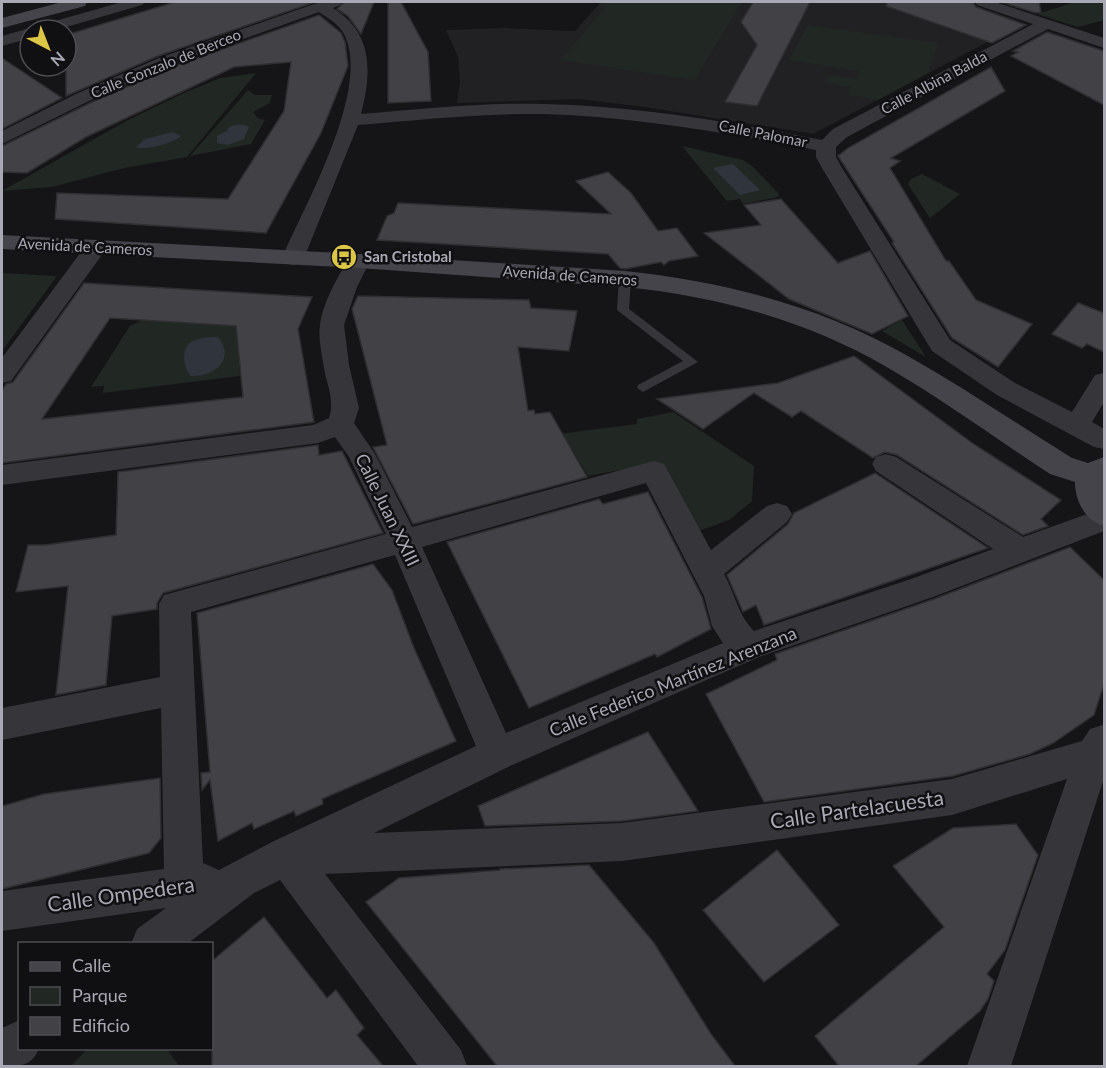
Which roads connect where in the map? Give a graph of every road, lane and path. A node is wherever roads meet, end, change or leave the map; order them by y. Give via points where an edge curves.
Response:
1 (75, 2) edge
2 (137, 2) edge
3 (982, 2) edge
4 (327, 4) edge
5 (78, 19) edge
6 (2, 22) edge
7 (1046, 24) junction
8 (18, 36) edge
9 (2, 41) edge
10 (1104, 43) edge
11 (352, 120) junction
12 (2, 138) edge
13 (826, 146) junction
14 (2, 242) edge
15 (94, 249) junction
16 (292, 258) junction
17 (359, 261) junction
18 (625, 279) junction
19 (2, 375) edge
20 (1104, 381) edge
21 (643, 388) dead end
22 (340, 424) junction
23 (1077, 425) junction
24 (1104, 440) edge
25 (886, 464) dead end
26 (1098, 472) edge
27 (2, 475) edge
28 (777, 514) dead end
29 (1104, 514) edge
30 (1104, 519) edge
31 (404, 540) junction
32 (1020, 551) junction
33 (707, 571) junction
34 (748, 647) junction
35 (178, 689) junction
36 (2, 724) edge
37 (1101, 746) edge
38 (497, 754) junction
39 (286, 856) junction
40 (240, 879) junction
41 (184, 886) junction
42 (2, 911) edge
43 (156, 942) edge
44 (18, 1043) edge
45 (2, 1055) edge
46 (445, 1066) edge
47 (989, 1066) edge

1 - 6 main road
2 - 5 street
3 - 7 street
4 - 11 street via 346,25 357,49 361,73
4 - 12 street, Calle Gonzalo de Berceo via 182,55 94,92
7 - 10 street
7 - 13 street, Calle Albina Balda via 840,133
8 - 9 street
11 - 13 street, Calle Palomar via 474,111 596,111 722,126
11 - 16 street
13 - 23 street, Calle Palomar via 832,168 941,345 1006,389
14 - 15 main road, Avenida de Cameros
15 - 16 main road, Avenida de Cameros
15 - 19 street
16 - 17 main road, Avenida de Cameros
17 - 18 main road, Avenida de Cameros
17 - 22 street via 332,325 346,408
18 - 21 lane via 623,310 692,362
18 - 26 main road, Avenida de Cameros via 750,300 830,328 895,360 1061,466
20 - 23 street
22 - 27 street via 318,434
22 - 31 street, Calle Juan XXIII via 361,454
23 - 24 street, Calle Palomar
25 - 32 street
26 - 29 main road via 1089,489
28 - 33 street
30 - 32 street, Calle Federico Martínez Arenzana
31 - 33 street via 654,471
31 - 35 street via 175,604
31 - 38 street, Calle Juan XXIII
32 - 34 street, Calle Federico Martínez Arenzana
33 - 34 street via 720,596 728,626
34 - 38 street, Calle Federico Martínez Arenzana
35 - 36 street
35 - 41 street
37 - 39 street, Calle Partelacuesta via 952,797 634,840
37 - 47 street, Calle Partelacuesta
38 - 39 street, Calle Federico Martínez Arenzana
39 - 40 street, Calle Federico Martínez Arenzana
39 - 46 street
40 - 41 street, Calle Ompedera
40 - 43 street
41 - 42 street, Calle Ompedera
44 - 45 street

